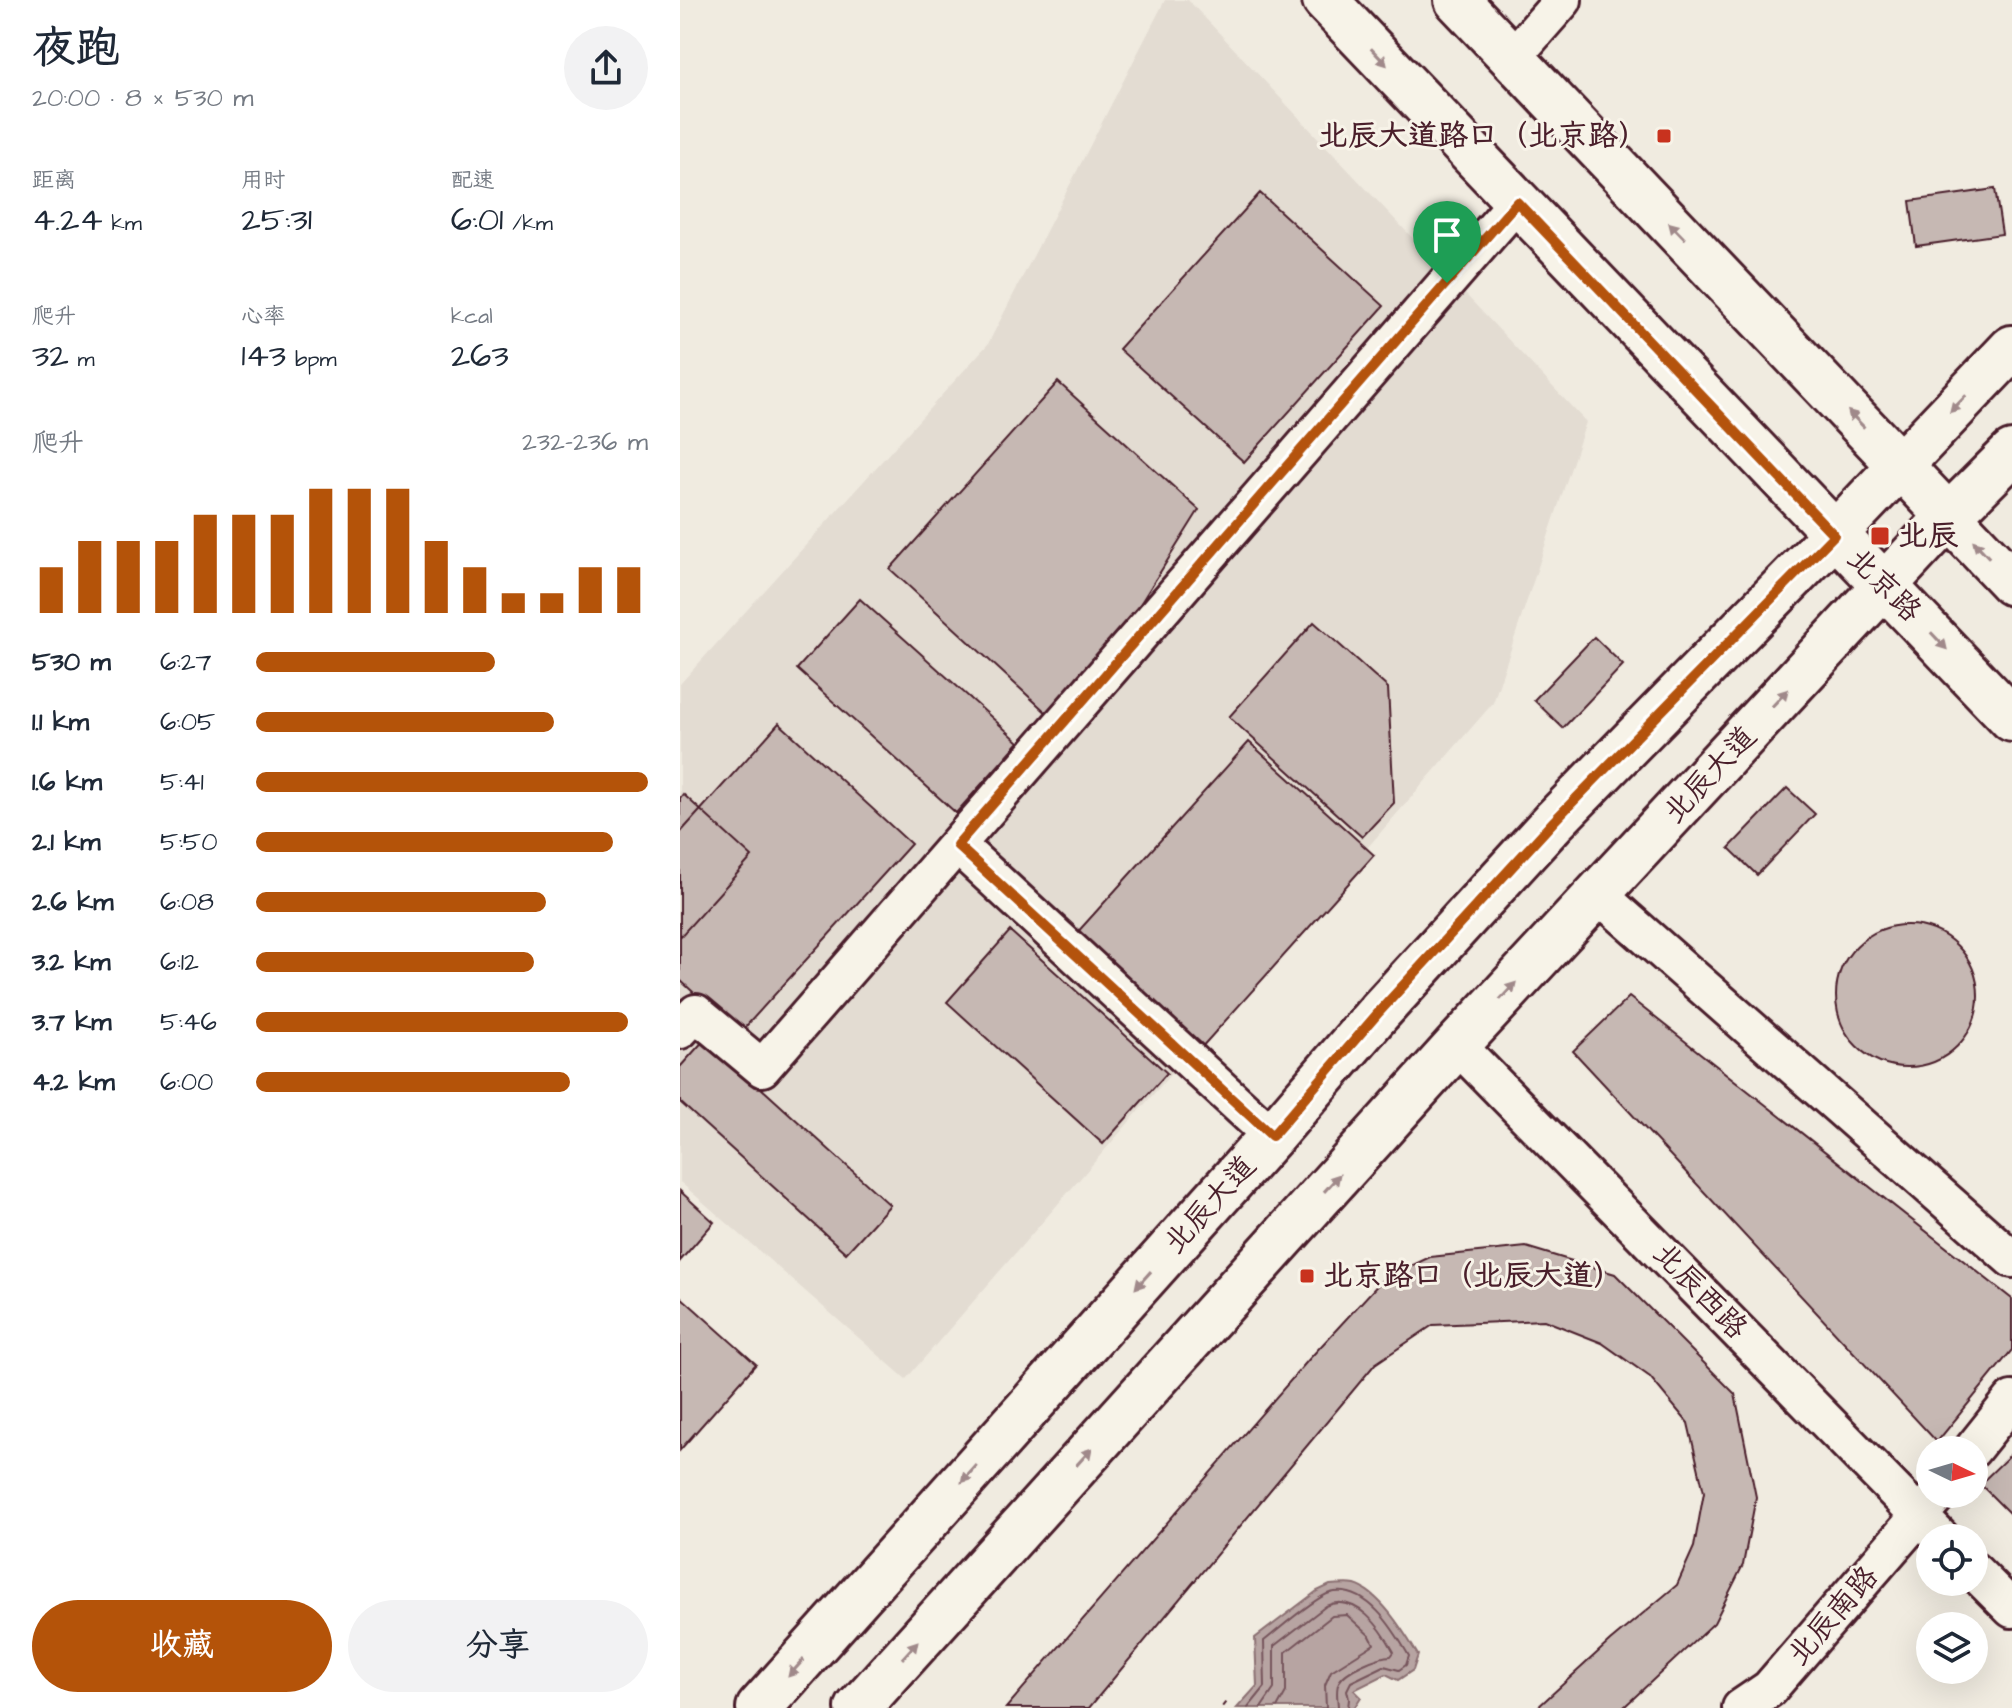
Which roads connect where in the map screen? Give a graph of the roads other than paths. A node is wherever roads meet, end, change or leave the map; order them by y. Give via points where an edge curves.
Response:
1 (1325, 0) edge
2 (1457, 0) edge
3 (1563, 0) edge
4 (1512, 58) junction
5 (1517, 202) junction
6 (2012, 348) edge
7 (2012, 453) edge
8 (1899, 465) junction
9 (1949, 516) junction
10 (1834, 535) junction
11 (2012, 583) edge
12 (1886, 584) junction
13 (2012, 719) edge
14 (957, 845) junction
15 (1599, 895) junction
16 (680, 1030) edge
17 (1457, 1045) junction
18 (1272, 1136) junction
19 (2012, 1259) edge
20 (2012, 1400) edge
21 (1983, 1436) edge
22 (1933, 1516) edge
23 (1988, 1585) edge
24 (2012, 1609) edge
25 (759, 1708) edge
26 (859, 1708) edge
27 (1741, 1708) edge

1 -> 5 main road, 北京路
2 - 4 main road
3 - 4 street
8 -> 4 main road
5 - 10 main road, 北京路
5 - 14 street
6 -> 8 main road, 北辰大道
7 - 9 main road, 北辰大道
8 - 9 main road
8 - 10 main road, 北辰大道
11 -> 9 main road
9 - 12 main road, 北辰大道
10 - 12 main road, 北京路
10 - 18 main road, 北辰大道 via 1554,821
12 -> 13 main road, 北京路
15 -> 12 main road, 北辰大道
14 - 16 street via 762,1068 696,1013
14 - 18 street
17 -> 15 main road, 北辰大道
15 - 19 street
17 - 22 street, 北辰西路
26 -> 17 main road, 北辰大道
18 -> 25 main road, 北辰大道
20 - 21 street
22 - 27 street, 北辰南路 via 1769,1689
23 - 24 street

